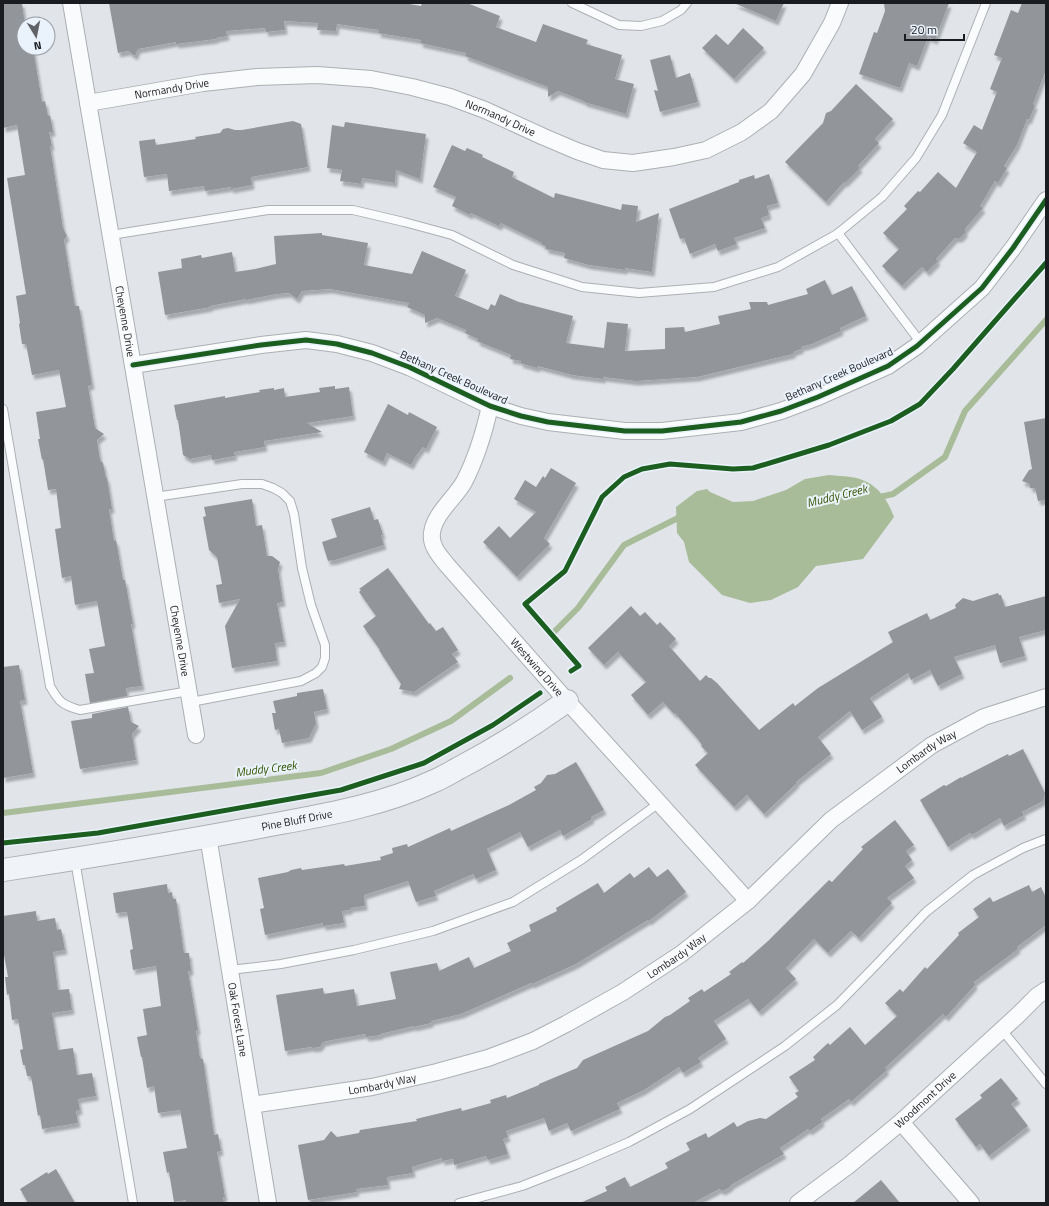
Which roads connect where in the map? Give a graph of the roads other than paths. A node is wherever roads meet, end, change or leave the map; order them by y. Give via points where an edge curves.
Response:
1 (71, 3) edge
2 (572, 3) edge
3 (687, 3) edge
4 (840, 3) edge
5 (986, 3) edge
6 (88, 103) junction
7 (1046, 200) edge
8 (838, 233) junction
9 (111, 235) junction
10 (921, 343) junction
11 (133, 365) junction
12 (490, 406) junction
13 (3, 409) edge
14 (156, 497) junction
15 (190, 697) junction
16 (1046, 697) edge
17 (567, 701) junction
18 (196, 735) dead end
19 (659, 803) junction
20 (208, 836) junction
21 (1046, 839) edge
22 (75, 859) junction
23 (3, 870) edge
24 (748, 901) junction
25 (230, 970) junction
26 (1046, 990) edge
27 (1002, 1030) junction
28 (1046, 1084) edge
29 (252, 1105) junction
30 (901, 1122) junction
31 (804, 1202) edge
32 (133, 1203) edge
33 (268, 1203) edge
34 (459, 1203) edge
35 (971, 1203) edge

1 - 6 street, Cheyenne Drive
2 - 3 lane via 619,25 641,26 662,21
4 - 6 street, Normandy Drive via 832,23 803,74 771,111 742,132 706,150 674,158 633,163 603,160 450,97 371,79 317,76 257,77 202,83
5 - 8 lane via 942,115 916,158 882,197
6 - 9 street, Cheyenne Drive
7 - 10 street, Bethany Creek Boulevard via 982,288
8 - 9 lane via 778,267 714,287 639,293 582,287 513,265 452,234 353,210 268,210
8 - 10 lane
9 - 11 street, Cheyenne Drive
10 - 12 street, Bethany Creek Boulevard via 888,366 818,397 741,422 662,431 625,431 548,422
11 - 12 street, Bethany Creek Boulevard via 306,340 337,344 372,353
11 - 14 street, Cheyenne Drive
12 - 17 street, Westwind Drive via 475,458 463,483 434,522 431,534 434,548
13 - 15 lane via 50,686 57,698 66,706 80,710
14 - 15 street, Cheyenne Drive
14 - 15 lane via 242,484 262,484 273,488 290,501 302,568 325,645 326,658 322,667 301,681
15 - 18 street, Cheyenne Drive
16 - 24 street, Lombardy Way via 984,717 932,744 831,820
17 - 19 street, Westwind Drive
17 - 20 street, Pine Bluff Drive via 481,757 433,782 396,796 357,808
19 - 24 street, Westwind Drive
19 - 25 lane via 581,860 513,902 433,931 354,950 281,964
20 - 22 street, Pine Bluff Drive
20 - 25 street, Oak Forest Lane
21 - 34 lane via 1023,848 973,875 926,912 837,1005 785,1046 690,1109 629,1142 578,1164 522,1186
22 - 23 street, Pine Bluff Drive
22 - 32 lane
24 - 29 street, Lombardy Way via 681,954 623,992 533,1040 488,1058 437,1072 372,1087
25 - 29 street, Oak Forest Lane
26 - 27 street, Woodmont Drive
27 - 28 lane
27 - 30 street, Woodmont Drive
29 - 33 street, Oak Forest Lane
30 - 31 street, Woodmont Drive
30 - 35 street

